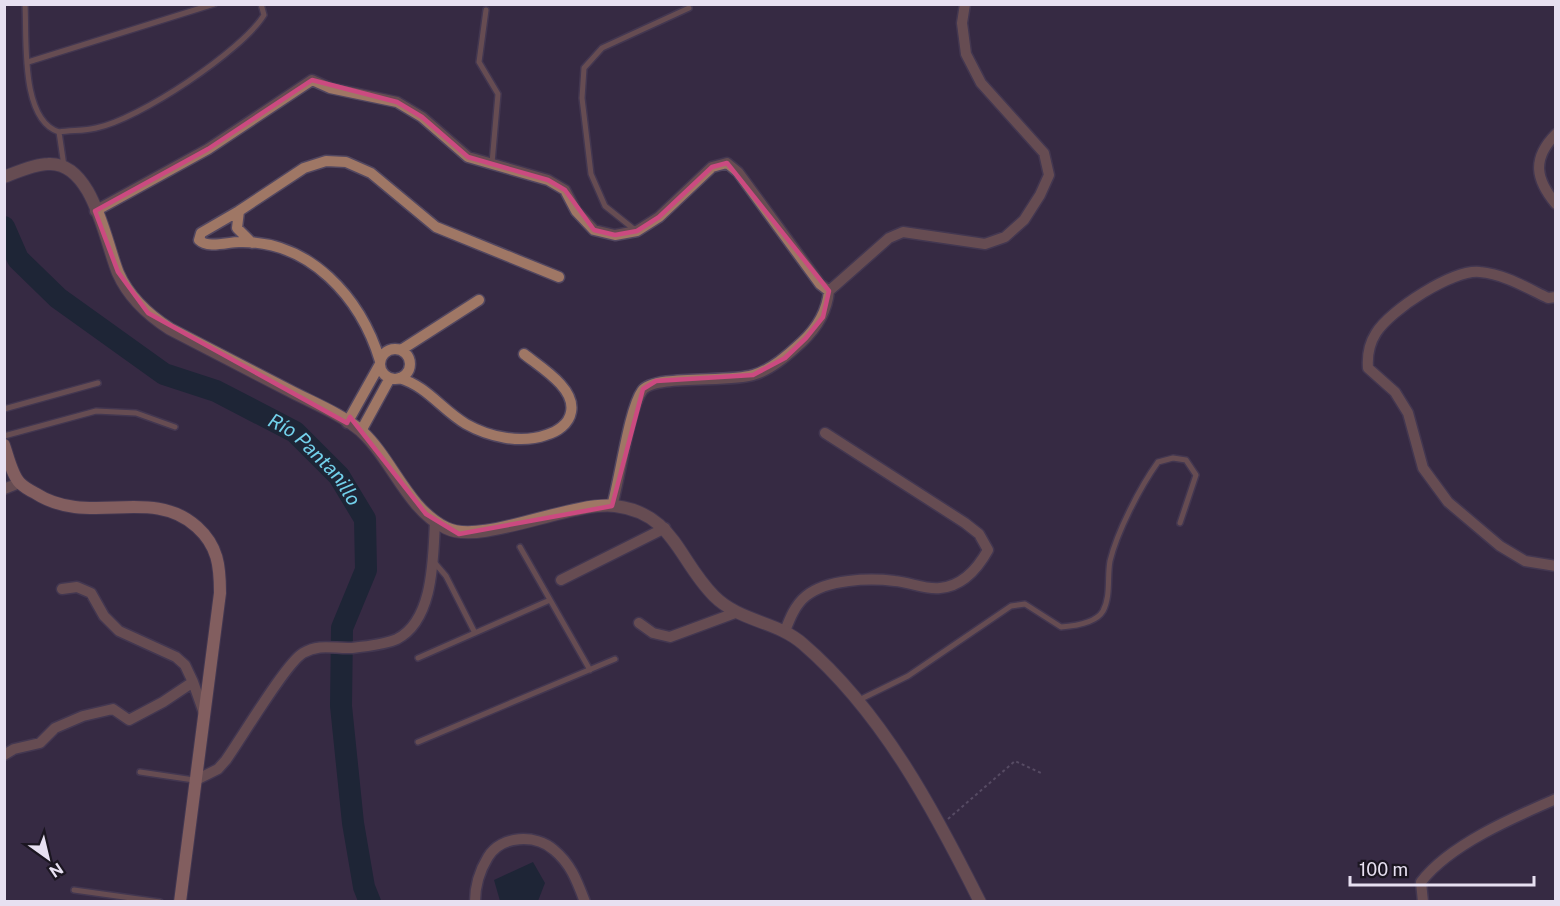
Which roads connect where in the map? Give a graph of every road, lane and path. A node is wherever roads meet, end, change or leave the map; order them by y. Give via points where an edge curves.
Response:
1 (25, 4) edge
2 (214, 4) edge
3 (261, 4) edge
4 (965, 4) edge
5 (689, 8) dead end
6 (486, 10) dead end
7 (28, 62) junction
8 (59, 132) junction
9 (1556, 134) edge
10 (492, 163) junction
11 (64, 167) junction
12 (8, 176) edge
13 (1556, 204) edge
14 (95, 211) junction
15 (239, 211) junction
16 (637, 231) junction
17 (252, 243) junction
18 (559, 277) dead end
19 (829, 291) junction
20 (1556, 297) edge
21 (479, 300) dead end
22 (374, 342) junction
23 (404, 354) junction
24 (524, 354) dead end
25 (380, 363) junction
26 (394, 378) junction
27 (98, 383) dead end
28 (415, 383) junction
29 (4, 409) edge
30 (347, 423) junction
31 (175, 427) dead end
32 (361, 431) junction
33 (825, 434) dead end
34 (4, 436) edge
35 (5, 449) edge
36 (19, 483) junction
37 (4, 489) edge
38 (612, 506) junction
39 (435, 522) junction
40 (1180, 523) dead end
41 (665, 528) junction
42 (520, 547) dead end
43 (433, 560) junction
44 (1556, 566) edge
45 (561, 579) dead end
46 (62, 589) dead end
47 (550, 600) junction
48 (735, 613) junction
49 (639, 623) dead end
50 (785, 631) junction
51 (475, 633) junction
52 (418, 658) dead end
53 (615, 659) dead end
54 (590, 670) junction
55 (193, 682) junction
56 (858, 701) junction
57 (204, 714) junction
58 (418, 742) dead end
59 (4, 755) edge
60 (140, 772) dead end
61 (1041, 773) dead end
62 (196, 780) junction
63 (1556, 799) edge
64 (940, 825) junction
65 (74, 890) dead end
66 (160, 902) edge
67 (180, 902) edge
68 (475, 902) edge
69 (585, 902) edge
70 (980, 902) edge
71 (1423, 902) edge

1 - 7 lane
2 - 7 lane
3 - 8 lane via 264,15 258,26 158,100 97,128
4 - 19 street via 962,23 966,54 981,83 1044,153 1049,175 1040,195 1024,220 1005,237 985,244 903,232 889,238
5 - 16 lane via 602,48 584,68 582,98 591,174 605,207
6 - 10 lane via 479,63 498,94
7 - 8 lane via 36,111 48,128
8 - 11 lane
9 - 13 street via 1540,159 1538,176
10 - 14 street via 468,158 422,117 397,102 330,88 312,80 208,148
10 - 16 street via 548,180 565,190 576,211 594,230 615,235
11 - 12 street via 49,164
11 - 14 street via 83,182
14 - 30 street via 118,272 148,314
15 - 17 street via 237,228
15 - 17 street via 201,233 199,240 209,245
15 - 18 street via 304,168 326,161 346,162 370,173 436,226
16 - 19 street via 659,217 712,167 727,163
17 - 22 street via 301,255 326,272 351,303
19 - 38 street via 823,317 807,338 785,358 753,375 710,381 656,381 643,389 635,406
20 - 44 street via 1548,298 1502,277 1478,271 1450,279 1398,308 1376,333 1367,353 1368,368 1395,392 1408,413 1424,468 1448,502 1500,546 1525,561
21 - 23 street via 412,344
22 - 23 street
22 - 25 street
23 - 25 street via 386,352
23 - 26 street via 409,370
23 - 28 street
24 - 28 street via 556,380 570,398 572,411 566,423 542,437 512,438 466,424
25 - 26 street via 383,373
25 - 30 street
26 - 28 street
26 - 32 street
27 - 29 lane
30 - 32 street
31 - 34 lane via 136,414 96,411
32 - 39 street
33 - 50 street via 965,523 979,534 988,550 978,568 940,589 893,580 829,585 807,595 795,608
35 - 36 main road
36 - 37 street
36 - 57 main road via 61,507 171,510 189,520 214,547 220,567 220,593
38 - 39 street via 540,517 472,534 459,534
38 - 41 street via 642,512
39 - 43 street
40 - 56 lane via 1196,474 1186,460 1173,458 1158,462 1150,473 1116,543 1102,613 1092,620 1061,627 1025,604 1011,606 908,676
41 - 45 street
41 - 48 street via 689,568
42 - 47 lane
43 - 51 lane via 446,576
43 - 62 street via 425,600 415,623 397,639 370,646 322,646 300,654 218,770
46 - 55 street via 76,587 92,593 104,616 119,631 176,657
47 - 51 lane
47 - 54 lane
48 - 49 street via 670,637 652,633
48 - 50 street
50 - 56 street via 803,644
51 - 52 lane
53 - 54 lane
54 - 58 lane
55 - 57 street
55 - 59 street via 129,720 113,709 83,716 52,730 40,744
56 - 64 street
57 - 62 main road
60 - 62 lane
61 - 64 path via 1015,760
62 - 67 main road
63 - 71 street via 1504,822 1432,867 1421,882
64 - 70 street
65 - 66 lane
68 - 69 street via 475,888 488,855 502,843 529,837 553,848 573,870

